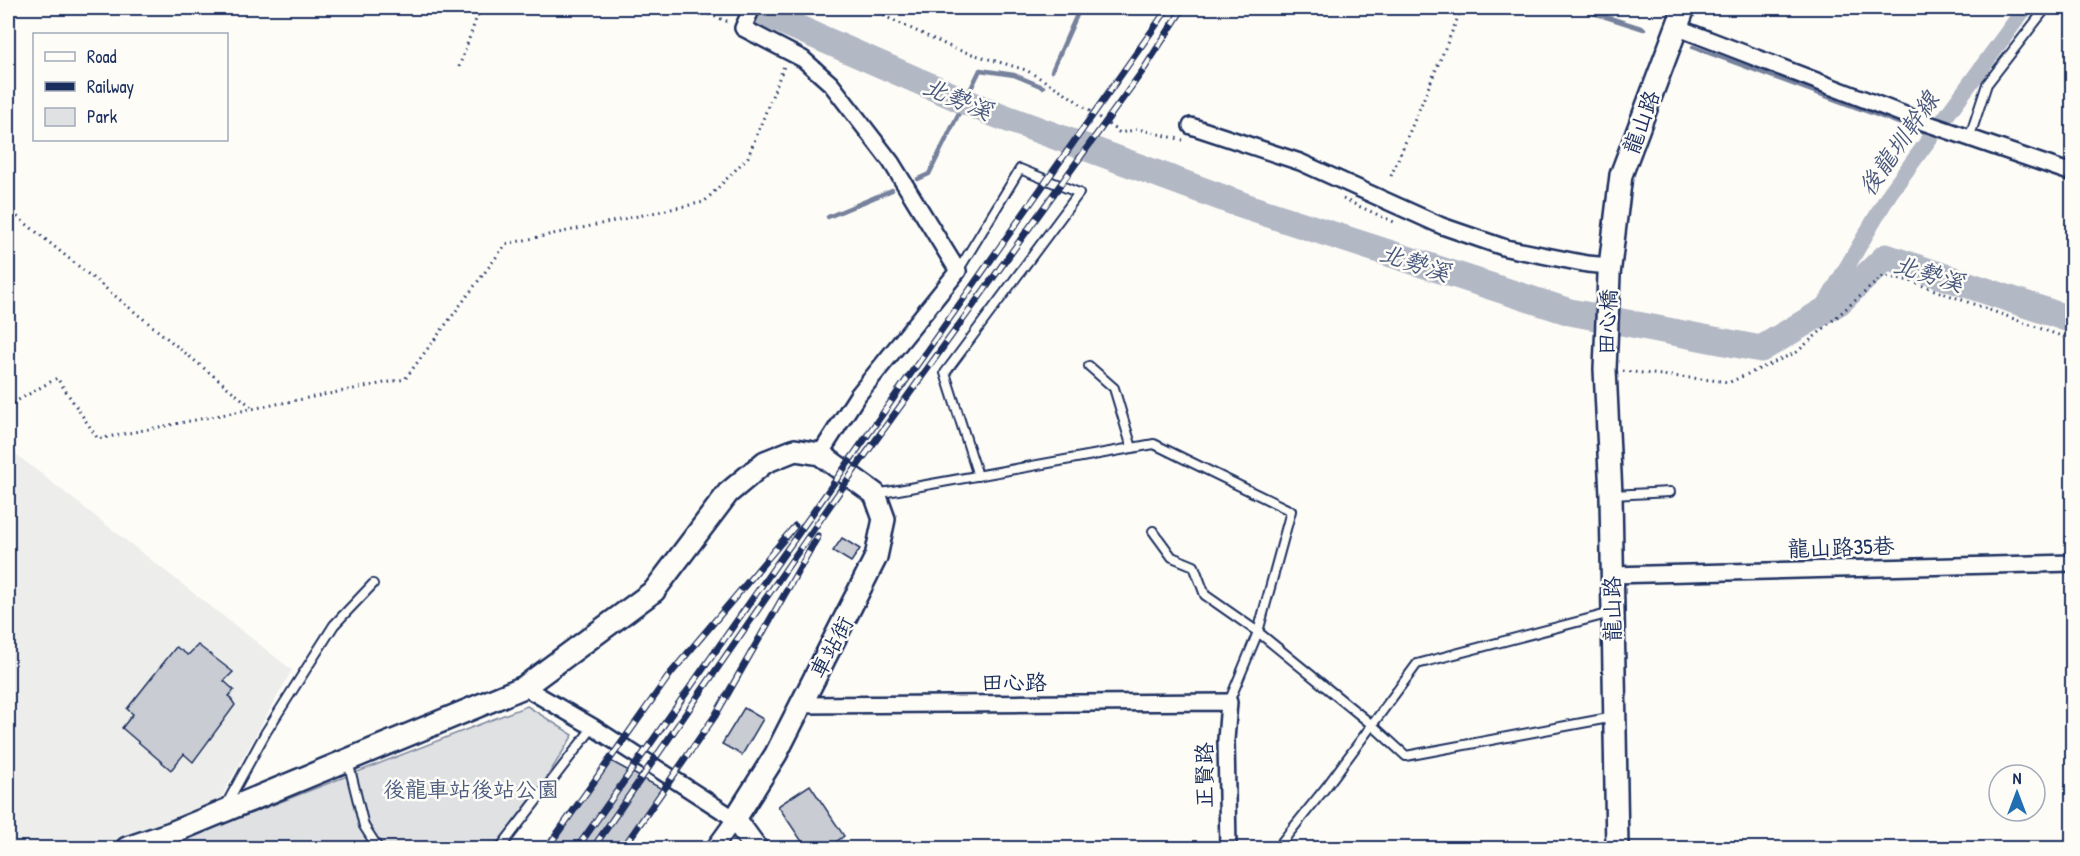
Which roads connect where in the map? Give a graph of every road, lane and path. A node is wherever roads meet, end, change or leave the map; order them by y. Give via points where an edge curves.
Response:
1 (480, 8) edge
2 (692, 8) edge
3 (752, 8) edge
4 (1462, 8) edge
5 (2046, 8) edge
6 (1680, 17) edge
7 (743, 28) junction
8 (789, 52) junction
9 (459, 68) dead end
10 (1191, 126) dead end
11 (1970, 136) junction
12 (2073, 173) edge
13 (1391, 176) dead end
14 (8, 209) edge
15 (1609, 270) junction
16 (958, 271) junction
17 (2073, 340) edge
18 (1089, 366) dead end
19 (1614, 370) junction
20 (8, 406) edge
21 (253, 408) junction
22 (1132, 448) junction
23 (820, 454) junction
24 (978, 476) junction
25 (1670, 492) dead end
26 (875, 494) junction
27 (1611, 495) junction
28 (1153, 531) dead end
29 (2073, 563) edge
30 (1611, 575) junction
31 (373, 584) dead end
32 (1611, 612) junction
33 (1258, 632) junction
34 (525, 687) junction
35 (1229, 702) junction
36 (799, 705) junction
37 (1614, 717) junction
38 (1371, 724) junction
39 (593, 727) junction
40 (348, 760) junction
41 (222, 812) junction
42 (735, 819) junction
43 (127, 849) edge
44 (378, 849) edge
45 (500, 849) edge
46 (714, 849) edge
47 (756, 849) edge
48 (1228, 849) edge
49 (1277, 849) edge
50 (1617, 849) edge

1 - 9 path
2 - 7 path
3 - 7 street
4 - 13 path
5 - 11 lane via 1987,84
6 - 11 street via 1926,123
6 - 15 street, 龍山路 via 1621,175
7 - 8 street
8 - 16 street via 831,84 891,162
8 - 21 path via 748,157 704,202 506,244 405,379
10 - 15 street via 1300,162 1442,226 1506,248
11 - 12 street
14 - 21 path
15 - 19 street, 田心橋
16 - 23 street via 858,395
16 - 24 lane via 1020,169 1079,193 945,373
17 - 19 path via 1910,281 1883,276 1797,352 1730,382
18 - 22 lane via 1114,388
19 - 27 street, 龍山路
20 - 21 path via 57,378 98,439
22 - 24 lane
22 - 33 lane via 1154,444 1291,511
23 - 26 street
23 - 34 street via 795,450 765,462 728,493 654,591
24 - 26 lane
25 - 27 lane
26 - 36 street, 車站街 via 884,519 876,557
27 - 30 street, 龍山路
28 - 33 lane via 1172,557 1194,566 1205,596
29 - 30 street, 龍山路35巷
30 - 32 street, 龍山路
31 - 41 lane via 334,625 266,732
32 - 37 street, 龍山路
32 - 38 lane via 1417,664
33 - 35 lane
33 - 38 lane
34 - 39 street
34 - 40 street
35 - 36 street, 田心路
35 - 48 street, 正賢路
36 - 42 street, 車站街 via 776,754
37 - 38 lane via 1406,756
37 - 50 street, 龍山路
38 - 49 lane
39 - 42 street
39 - 45 lane
40 - 41 street
40 - 44 lane via 364,826
41 - 43 street
42 - 46 street, 車站街
42 - 47 street

